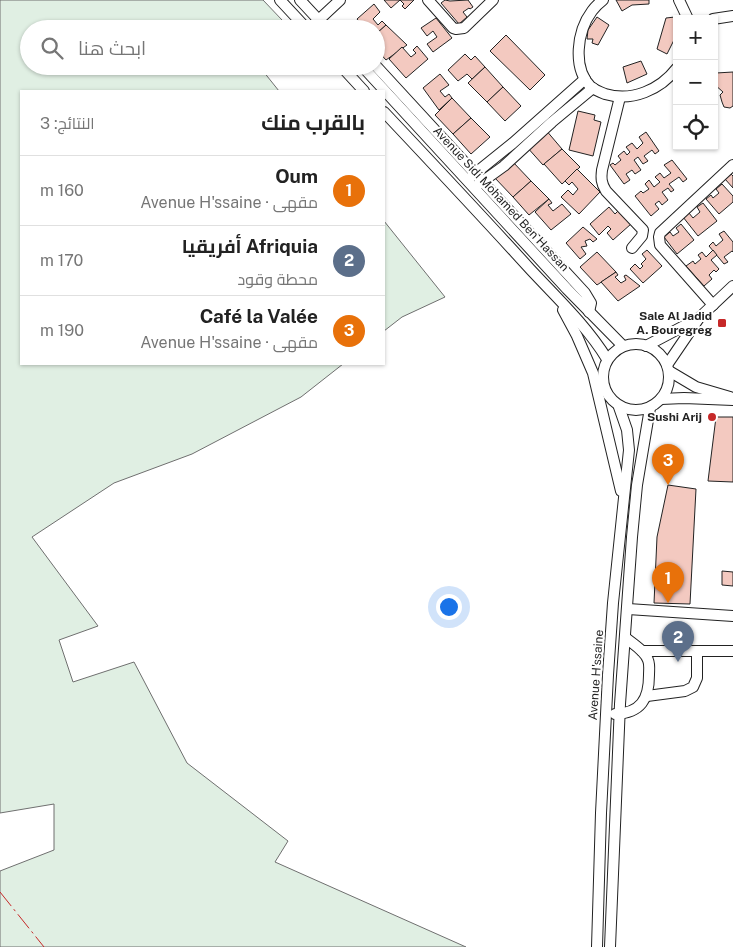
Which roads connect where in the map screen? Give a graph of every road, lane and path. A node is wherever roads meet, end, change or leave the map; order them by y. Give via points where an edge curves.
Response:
1 (280, 0) edge
2 (300, 0) edge
3 (340, 0) edge
4 (428, 0) edge
5 (493, 0) edge
6 (603, 0) edge
7 (680, 0) edge
8 (686, 15) edge
9 (733, 16) edge
10 (718, 18) edge
11 (319, 19) joint
12 (299, 20) edge
13 (673, 73) edge
14 (349, 75) edge
15 (371, 75) edge
16 (384, 75) edge
17 (585, 79) junction
18 (592, 88) junction
19 (363, 90) edge
20 (620, 97) junction
21 (385, 113) edge
22 (733, 165) edge
23 (475, 180) junction
24 (461, 193) junction
25 (632, 248) dead end
26 (733, 286) edge
27 (557, 298) junction
28 (713, 305) junction
29 (699, 318) junction
30 (623, 346) junction
31 (646, 346) junction
32 (607, 359) junction
33 (668, 368) junction
34 (661, 399) junction
35 (733, 399) edge
36 (619, 407) junction
37 (650, 408) junction
38 (623, 502) junction
39 (628, 609) junction
40 (733, 616) edge
41 (626, 638) junction
42 (642, 651) junction
43 (733, 651) edge
44 (697, 652) junction
45 (646, 696) junction
46 (606, 714) junction
47 (620, 714) junction
48 (598, 947) edge
49 (610, 947) edge

1 - 12 street
2 - 11 street
3 - 11 street
4 - 5 street via 456,29 464,28
6 - 17 street via 592,11 582,30 579,53
7 - 8 street
9 - 10 street
13 - 20 street via 648,91
14 - 19 street
15 - 23 street, Avenue Sidi Mohamed Ben Hassan
16 - 23 street
17 - 18 street
17 - 23 street
18 - 20 street
18 - 23 street via 504,166
20 - 25 street via 601,179 606,191 643,230
21 - 24 street, Avenue Sidi Mohamed Ben Hassan
22 - 28 street via 659,237 660,245
23 - 24 street
23 - 30 street, Avenue Sidi Mohamed Ben Hassan
24 - 27 street, Avenue Sidi Mohamed Ben Hassan
26 - 28 street
27 - 32 street, Avenue Sidi Mohamed Ben Hassan
27 - 38 street via 593,373
28 - 29 street
29 - 31 street
29 - 33 street
30 - 31 street
30 - 32 street
31 - 33 street via 659,353
32 - 36 street via 603,367 603,386
33 - 34 street via 668,386
33 - 35 street via 696,387
34 - 35 street
34 - 37 street
36 - 37 street via 634,411
36 - 38 street, Avenue H'ssaine via 627,430 629,450
37 - 39 street via 637,485
38 - 46 street, Avenue H'ssaine
39 - 40 street
39 - 41 street
41 - 42 street
41 - 47 street
42 - 44 street
42 - 45 street via 650,666
43 - 44 street
44 - 45 street via 694,687
45 - 47 street via 639,707
46 - 47 street
46 - 48 street, Avenue H'ssaine
47 - 49 street

